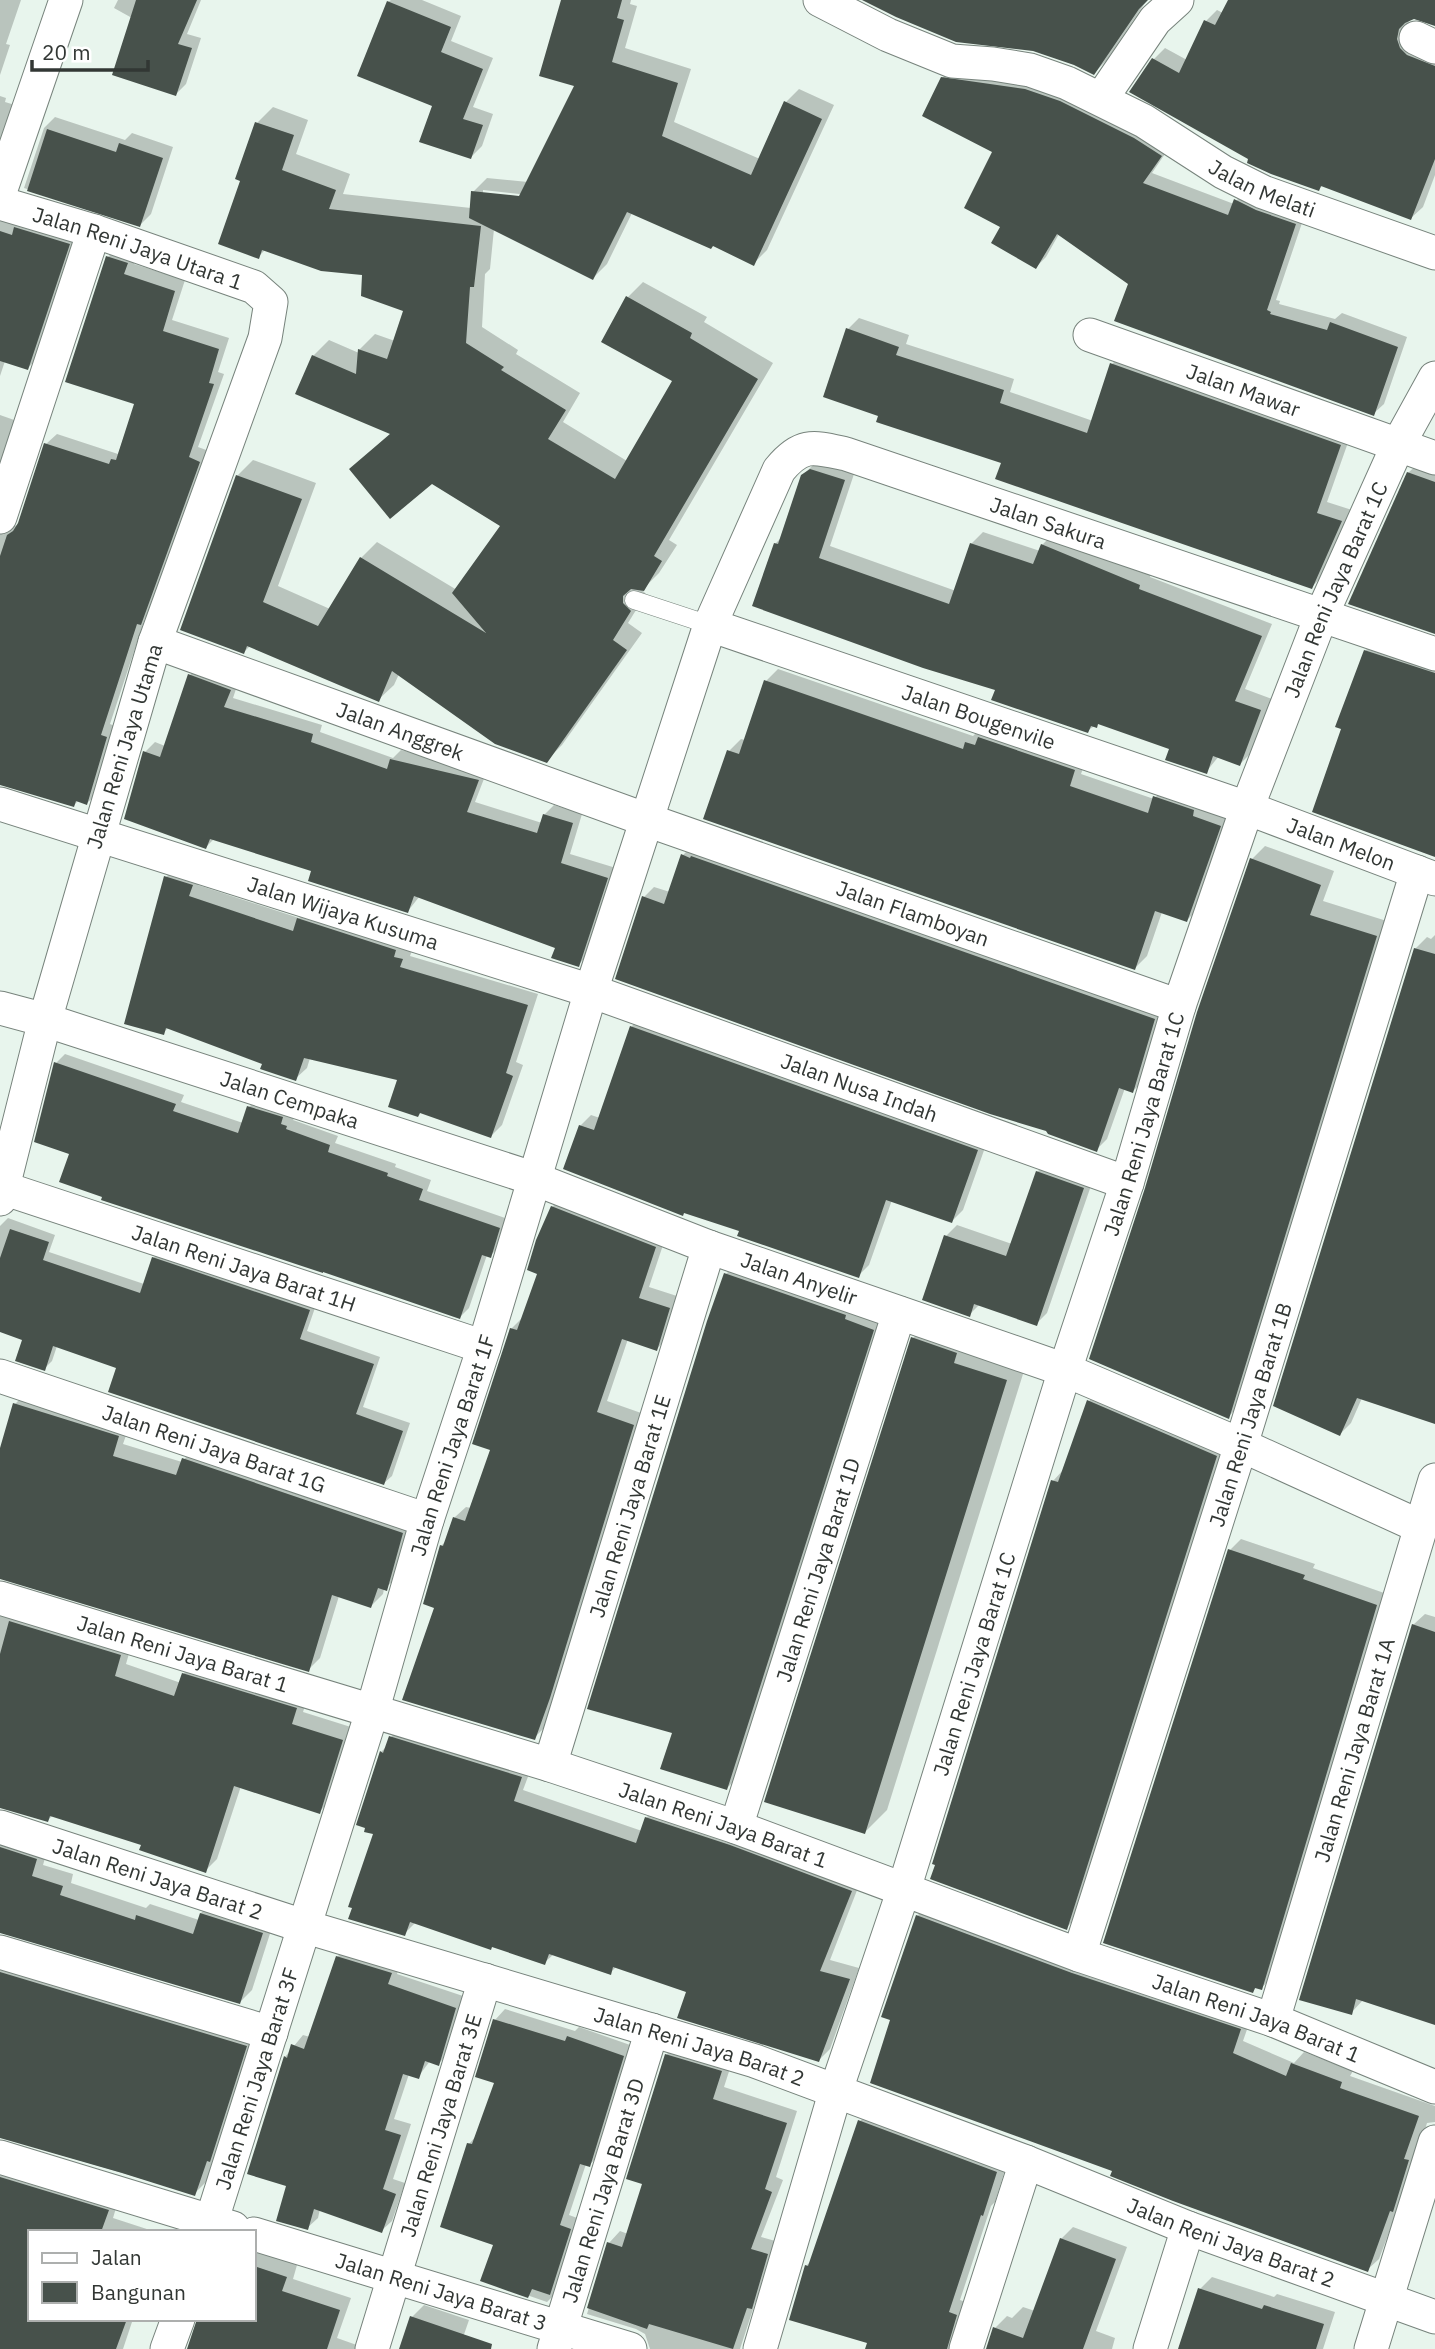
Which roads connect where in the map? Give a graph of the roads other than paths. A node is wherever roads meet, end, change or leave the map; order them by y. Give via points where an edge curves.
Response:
1 (66, 0) edge
2 (820, 0) edge
3 (1177, 0) edge
4 (1101, 99) junction
5 (0, 192) edge
6 (0, 203) edge
7 (94, 231) junction
8 (1435, 253) edge
9 (271, 302) joint
10 (1090, 335) dead end
11 (1435, 378) edge
12 (1398, 445) junction
13 (1435, 457) edge
14 (779, 470) joint
15 (0, 517) edge
16 (634, 600) dead end
17 (1322, 614) junction
18 (710, 625) junction
19 (155, 642) junction
20 (1435, 654) edge
21 (0, 804) edge
22 (1247, 808) junction
23 (646, 820) junction
24 (98, 835) junction
25 (1426, 875) edge
26 (591, 991) junction
27 (1179, 1006) junction
28 (0, 1008) edge
29 (45, 1020) junction
30 (535, 1180) junction
31 (1127, 1183) junction
32 (1, 1193) edge
33 (709, 1247) junction
34 (899, 1313) junction
35 (484, 1347) junction
36 (1065, 1370) junction
37 (0, 1376) edge
38 (1241, 1445) junction
39 (1435, 1480) edge
40 (427, 1520) junction
41 (1421, 1527) junction
42 (0, 1598) edge
43 (372, 1712) junction
44 (550, 1765) junction
45 (0, 1827) edge
46 (736, 1827) junction
47 (904, 1889) junction
48 (303, 1926) junction
49 (0, 1952) edge
50 (1079, 1955) junction
51 (485, 1980) junction
52 (1273, 2020) junction
53 (652, 2030) junction
54 (271, 2033) junction
55 (1435, 2087) edge
56 (836, 2090) junction
57 (1435, 2142) edge
58 (0, 2157) edge
59 (1026, 2162) junction
60 (210, 2227) edge
61 (1188, 2228) junction
62 (231, 2230) edge
63 (256, 2235) edge
64 (394, 2277) junction
65 (1386, 2301) junction
66 (1435, 2317) edge
67 (176, 2321) edge
68 (557, 2339) edge
69 (167, 2349) edge
70 (372, 2349) edge
71 (630, 2349) edge
72 (760, 2349) edge
73 (966, 2349) edge
74 (1150, 2349) edge
75 (1371, 2349) edge

1 - 5 street
2 - 4 street, Jalan Melati via 952,61 1030,70
3 - 4 street via 1155,20
4 - 8 street, Jalan Melati via 1263,192
6 - 7 street, Jalan Reni Jaya Utara 1
7 - 9 street, Jalan Reni Jaya Utara 1 via 254,287
7 - 15 street
9 - 19 street, Jalan Reni Jaya Utama via 265,338
10 - 12 street, Jalan Mawar
11 - 12 street, Jalan Reni Jaya Barat 1C
12 - 13 street, Jalan Mawar
12 - 17 street, Jalan Reni Jaya Barat 1C
14 - 17 street, Jalan Sakura via 792,453 813,447 846,454
14 - 18 street, Jalan Reni Jaya Barat 1F
16 - 18 lane
17 - 20 street, Jalan Sakura
17 - 22 street, Jalan Reni Jaya Barat 1C
18 - 22 street, Jalan Bougenvile
18 - 23 street, Jalan Reni Jaya Barat 1F
19 - 23 street, Jalan Anggrek
19 - 24 street, Jalan Reni Jaya Utama
21 - 24 street, Jalan Wijaya Kusuma
22 - 25 street, Jalan Melon
22 - 27 street, Jalan Reni Jaya Barat 1C
23 - 26 street, Jalan Reni Jaya Barat 1F
23 - 27 street, Jalan Flamboyan
24 - 26 street, Jalan Wijaya Kusuma
24 - 29 street, Jalan Reni Jaya Utama
25 - 38 street, Jalan Reni Jaya Barat 1B
26 - 30 street, Jalan Reni Jaya Barat 1F
26 - 31 street, Jalan Nusa Indah
27 - 31 street, Jalan Reni Jaya Barat 1C
28 - 29 street, Jalan Cempaka
29 - 30 street, Jalan Cempaka
29 - 32 street, Jalan Reni Jaya Utama
30 - 33 street, Jalan Anyelir
30 - 35 street, Jalan Reni Jaya Barat 1F
31 - 36 street, Jalan Reni Jaya Barat 1C
32 - 35 street, Jalan Reni Jaya Barat 1H
33 - 34 street, Jalan Anyelir
33 - 44 street, Jalan Reni Jaya Barat 1E
34 - 36 street, Jalan Anyelir
34 - 46 street, Jalan Reni Jaya Barat 1D
35 - 40 street, Jalan Reni Jaya Barat 1F
36 - 38 street, Jalan Anyelir
36 - 47 street, Jalan Reni Jaya Barat 1C
37 - 40 street, Jalan Reni Jaya Barat 1G
38 - 41 street, Jalan Anyelir
38 - 50 street, Jalan Reni Jaya Barat 1B
39 - 41 street, Jalan Reni Jaya Barat 1A
40 - 43 street, Jalan Reni Jaya Barat 1F
41 - 52 street, Jalan Reni Jaya Barat 1A
42 - 43 street, Jalan Reni Jaya Barat 1
43 - 44 street, Jalan Reni Jaya Barat 1
43 - 48 street, Jalan Reni Jaya Barat 1F
44 - 46 street, Jalan Reni Jaya Barat 1
45 - 48 street, Jalan Reni Jaya Barat 2
46 - 47 street, Jalan Reni Jaya Barat 1
47 - 50 street, Jalan Reni Jaya Barat 1
47 - 56 street, Jalan Reni Jaya Barat 1C
48 - 51 street, Jalan Reni Jaya Barat 2
48 - 54 street, Jalan Reni Jaya Barat 3F
49 - 54 street
50 - 52 street, Jalan Reni Jaya Barat 1
51 - 53 street, Jalan Reni Jaya Barat 2
51 - 64 street, Jalan Reni Jaya Barat 3E
52 - 55 street, Jalan Reni Jaya Barat 1
53 - 56 street, Jalan Reni Jaya Barat 2
53 - 68 street, Jalan Reni Jaya Barat 3D
54 - 60 street, Jalan Reni Jaya Barat 3F
56 - 59 street, Jalan Reni Jaya Barat 2
56 - 72 street, Jalan Reni Jaya Barat 1C
57 - 65 street
58 - 60 street
59 - 61 street, Jalan Reni Jaya Barat 2
59 - 73 street
60 - 62 street
61 - 65 street, Jalan Reni Jaya Barat 2
61 - 74 street
63 - 64 street, Jalan Reni Jaya Barat 3
64 - 68 street, Jalan Reni Jaya Barat 3
64 - 70 street, Jalan Reni Jaya Barat 3E
65 - 66 street, Jalan Reni Jaya Barat 2
65 - 75 street
67 - 69 street
68 - 71 street, Jalan Reni Jaya Barat 3

